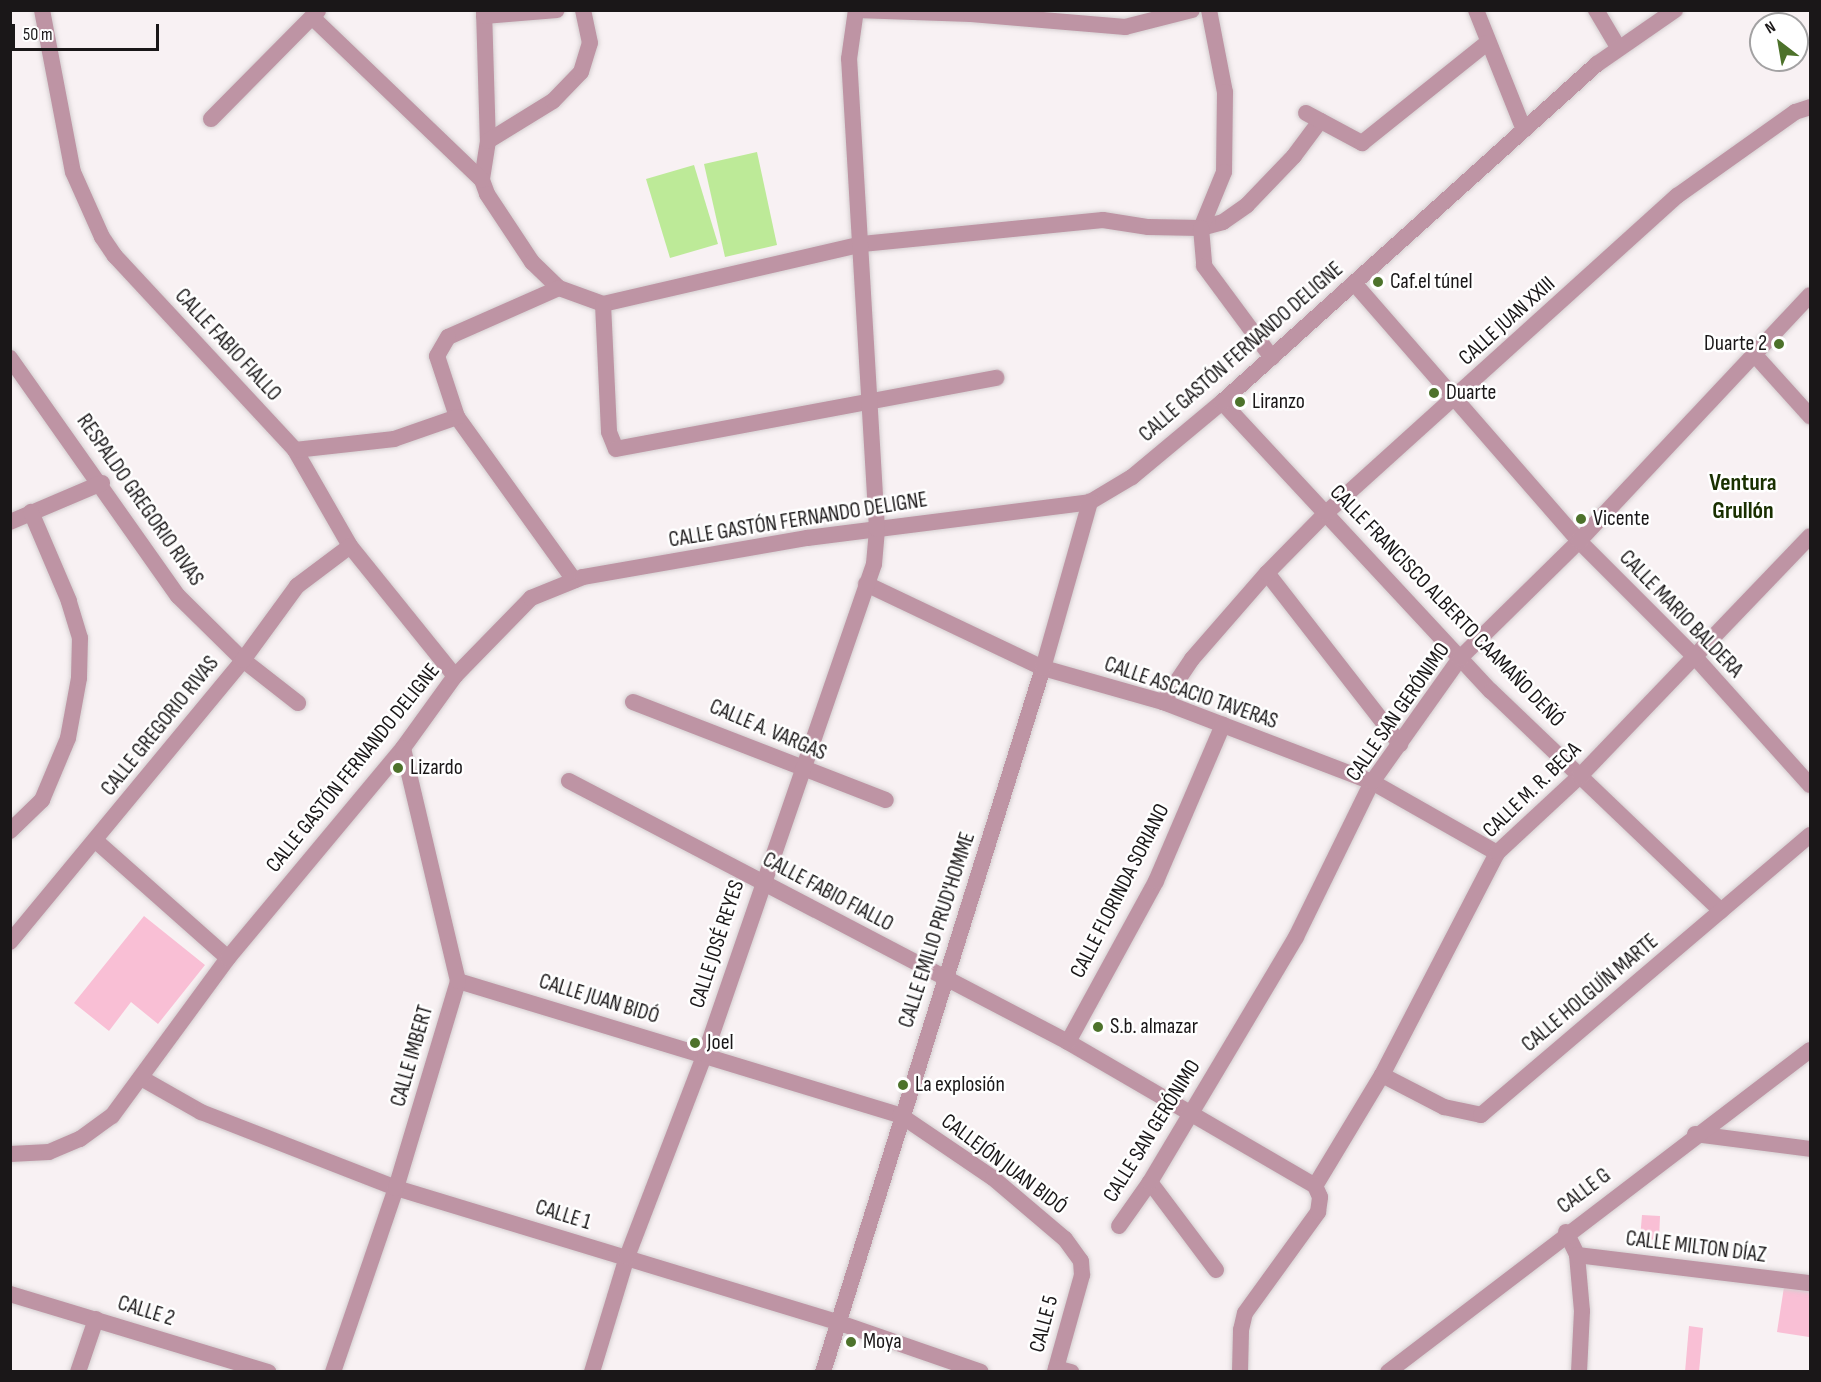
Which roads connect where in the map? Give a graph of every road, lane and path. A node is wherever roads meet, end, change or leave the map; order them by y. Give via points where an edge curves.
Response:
1 (42, 10) edge
2 (557, 10) edge
3 (583, 10) edge
4 (1192, 10) edge
5 (1209, 10) edge
6 (1476, 10) edge
7 (1596, 10) edge
8 (1675, 10) edge
9 (856, 11) edge
10 (484, 13) edge
11 (316, 14) edge
12 (1487, 43) junction
13 (1618, 47) junction
14 (1810, 107) edge
15 (211, 119) dead end
16 (1524, 130) junction
17 (488, 141) junction
18 (482, 180) junction
19 (1201, 228) junction
20 (862, 244) junction
21 (1354, 283) junction
22 (559, 288) junction
23 (1810, 295) edge
24 (603, 304) junction
25 (1754, 354) junction
26 (10, 358) edge
27 (1272, 358) junction
28 (996, 378) dead end
29 (1456, 399) junction
30 (868, 402) junction
31 (1222, 402) junction
32 (1810, 416) edge
33 (457, 417) junction
34 (295, 450) junction
35 (102, 483) junction
36 (1090, 502) junction
37 (31, 512) junction
38 (1326, 513) junction
39 (10, 522) edge
40 (877, 528) junction
41 (1810, 536) edge
42 (1579, 541) junction
43 (350, 546) junction
44 (1267, 573) junction
45 (574, 580) junction
46 (866, 584) junction
47 (1695, 657) junction
48 (1460, 658) junction
49 (243, 660) junction
50 (1042, 668) junction
51 (455, 676) junction
52 (633, 702) dead end
53 (1163, 702) junction
54 (298, 703) dead end
55 (1223, 725) junction
56 (1400, 744) junction
57 (403, 748) junction
58 (801, 769) junction
59 (1580, 776) junction
60 (569, 782) dead end
61 (1372, 782) junction
62 (1810, 785) edge
63 (886, 800) dead end
64 (10, 831) edge
65 (1810, 835) edge
66 (96, 841) junction
67 (1497, 853) junction
68 (762, 881) junction
69 (1721, 911) junction
70 (10, 942) edge
71 (228, 958) junction
72 (458, 981) junction
73 (945, 981) junction
74 (1068, 1042) junction
75 (1810, 1050) edge
76 (705, 1054) junction
77 (1382, 1074) junction
78 (141, 1078) junction
79 (1192, 1113) junction
80 (900, 1114) junction
81 (1695, 1134) junction
82 (1810, 1149) edge
83 (10, 1154) edge
84 (1150, 1182) junction
85 (1315, 1186) junction
86 (396, 1188) junction
87 (1119, 1226) dead end
88 (1566, 1232) junction
89 (1576, 1255) junction
90 (627, 1257) junction
91 (1216, 1270) dead end
92 (1810, 1283) edge
93 (1077, 1288) joint
94 (10, 1294) edge
95 (96, 1319) junction
96 (837, 1322) junction
97 (1060, 1370) edge
98 (78, 1371) edge
99 (268, 1371) edge
100 (333, 1371) edge
101 (592, 1371) edge
102 (823, 1371) edge
103 (981, 1371) edge
104 (1240, 1371) edge
105 (1388, 1371) edge
106 (1579, 1371) edge

1 - 34 street, CALLE FABIO FIALLO via 73,172 102,237 115,256
2 - 10 street
3 - 17 street via 590,43 580,72 553,101
4 - 9 street via 1125,27 971,14
5 - 19 street via 1225,92 1224,172
6 - 12 street
7 - 13 street
8 - 13 street, CALLE GASTÓN FERNANDO DELIGNE
9 - 20 street, CALLE JOSÉ REYES via 849,59
10 - 17 street
11 - 15 street
11 - 18 street
12 - 16 street
12 - 19 street via 1362,143 1313,117 1294,156 1247,205 1223,222
13 - 16 street, CALLE GASTÓN FERNANDO DELIGNE
14 - 29 street, CALLE JUAN XXIII via 1795,112 1677,195
16 - 21 street, CALLE GASTÓN FERNANDO DELIGNE
17 - 18 street
18 - 22 street via 532,262
19 - 20 street via 1093,220
19 - 27 street via 1204,266
20 - 24 street
20 - 30 street, CALLE JOSÉ REYES
21 - 27 street, CALLE GASTÓN FERNANDO DELIGNE
21 - 29 street, CALLE MARIO BALDERA
22 - 24 street
22 - 33 street via 448,337 441,344 437,356
23 - 25 street, CALLE SAN GERÓNIMO
24 - 30 street via 609,432 616,449
25 - 32 street
25 - 42 street, CALLE SAN GERÓNIMO
26 - 35 street, RESPALDO GREGORIO RIVAS
27 - 31 street, CALLE GASTÓN FERNANDO DELIGNE
28 - 30 street
29 - 38 street, CALLE JUAN XXIII
29 - 42 street, CALLE MARIO BALDERA
30 - 40 street, CALLE JOSÉ REYES
31 - 36 street, CALLE GASTÓN FERNANDO DELIGNE via 1132,477
31 - 38 street, CALLE FRANCISCO ALBERTO CAAMAÑO DEÑÓ
33 - 34 street via 394,439
33 - 45 street
34 - 43 street, CALLE FABIO FIALLO
35 - 37 street
35 - 49 street, RESPALDO GREGORIO RIVAS via 178,596
36 - 40 street, CALLE GASTÓN FERNANDO DELIGNE
36 - 50 street, CALLE EMILIO PRUD'HOMME
37 - 39 street
37 - 64 street via 69,601 80,638 79,678 68,738 42,800
38 - 44 street, CALLE JUAN XXIII
38 - 48 street, CALLE FRANCISCO ALBERTO CAAMAÑO DEÑÓ
40 - 45 street, CALLE GASTÓN FERNANDO DELIGNE
40 - 46 street, CALLE JOSÉ REYES via 874,564
41 - 47 street, CALLE M. R. BECA
42 - 47 street, CALLE MARIO BALDERA
42 - 48 street, CALLE SAN GERÓNIMO
43 - 49 street, CALLE GREGORIO RIVAS via 297,586
43 - 51 street, CALLE FABIO FIALLO
44 - 53 street, CALLE JUAN XXIII via 1192,659
44 - 56 street
45 - 51 street, CALLE GASTÓN FERNANDO DELIGNE via 531,598
46 - 50 street, CALLE ASCACIO TAVERAS
46 - 58 street, CALLE JOSÉ REYES
47 - 59 street, CALLE M. R. BECA
47 - 62 street, CALLE MARIO BALDERA
48 - 56 street, CALLE SAN GERÓNIMO
48 - 59 street, CALLE FRANCISCO ALBERTO CAAMAÑO DEÑÓ
49 - 54 street, RESPALDO GREGORIO RIVAS
49 - 66 street, CALLE GREGORIO RIVAS
50 - 53 street, CALLE ASCACIO TAVERAS
50 - 73 street, CALLE EMILIO PRUD'HOMME
51 - 57 street, CALLE GASTÓN FERNANDO DELIGNE
52 - 58 street, CALLE A. VARGAS
53 - 55 street, CALLE ASCACIO TAVERAS
55 - 61 street, CALLE ASCACIO TAVERAS
55 - 74 street, CALLE FLORINDA SORIANO via 1156,881
56 - 61 street, CALLE SAN GERÓNIMO
57 - 71 street, CALLE GASTÓN FERNANDO DELIGNE
57 - 72 street, CALLE IMBERT
58 - 63 street, CALLE A. VARGAS
58 - 68 street, CALLE JOSÉ REYES
59 - 67 street, CALLE M. R. BECA
59 - 69 street, CALLE FRANCISCO ALBERTO CAAMAÑO DEÑÓ
60 - 68 street, CALLE FABIO FIALLO
61 - 67 street, CALLE ASCACIO TAVERAS
61 - 79 street, CALLE SAN GERÓNIMO via 1296,937
65 - 69 street, CALLE HOLGUÍN MARTE
66 - 70 street, CALLE GREGORIO RIVAS
66 - 71 street
67 - 77 street, CALLE M. R. BECA
68 - 73 street, CALLE FABIO FIALLO
68 - 76 street, CALLE JOSÉ REYES
69 - 77 street, CALLE HOLGUÍN MARTE via 1481,1115 1444,1107
71 - 78 street, CALLE GASTÓN FERNANDO DELIGNE
72 - 76 street, CALLE JUAN BIDÓ
72 - 86 street, CALLE IMBERT
73 - 74 street, CALLE FABIO FIALLO
73 - 80 street, CALLE EMILIO PRUD'HOMME
74 - 79 street, CALLE FABIO FIALLO
75 - 81 street, CALLE G
76 - 80 street, CALLE JUAN BIDÓ
76 - 90 street, CALLE JOSÉ REYES
77 - 85 street, CALLE M. R. BECA
78 - 83 street, CALLE GASTÓN FERNANDO DELIGNE via 112,1116 80,1139 49,1152
78 - 86 street, CALLE 1 via 201,1112
79 - 84 street, CALLE SAN GERÓNIMO
79 - 85 street, CALLE FABIO FIALLO
80 - 93 street, CALLEJÓN JUAN BIDÓ via 993,1178 1065,1239 1081,1261 1082,1275
80 - 96 street, CALLE EMILIO PRUD'HOMME
81 - 82 street
81 - 88 street, CALLE G
84 - 87 street, CALLE SAN GERÓNIMO
84 - 91 street
85 - 104 street via 1320,1197 1318,1212 1245,1313
86 - 90 street, CALLE 1
86 - 100 street, CALLE IMBERT
88 - 89 street
88 - 105 street, CALLE G
89 - 92 street, CALLE MILTON DÍAZ
89 - 106 street via 1582,1311
90 - 96 street, CALLE 1
90 - 101 street, CALLE JOSÉ REYES
93 - 97 street, CALLE 5
94 - 95 street, CALLE 2
95 - 98 street
95 - 99 street, CALLE 2
96 - 102 street, CALLE EMILIO PRUD'HOMME
96 - 103 street, CALLE 1

